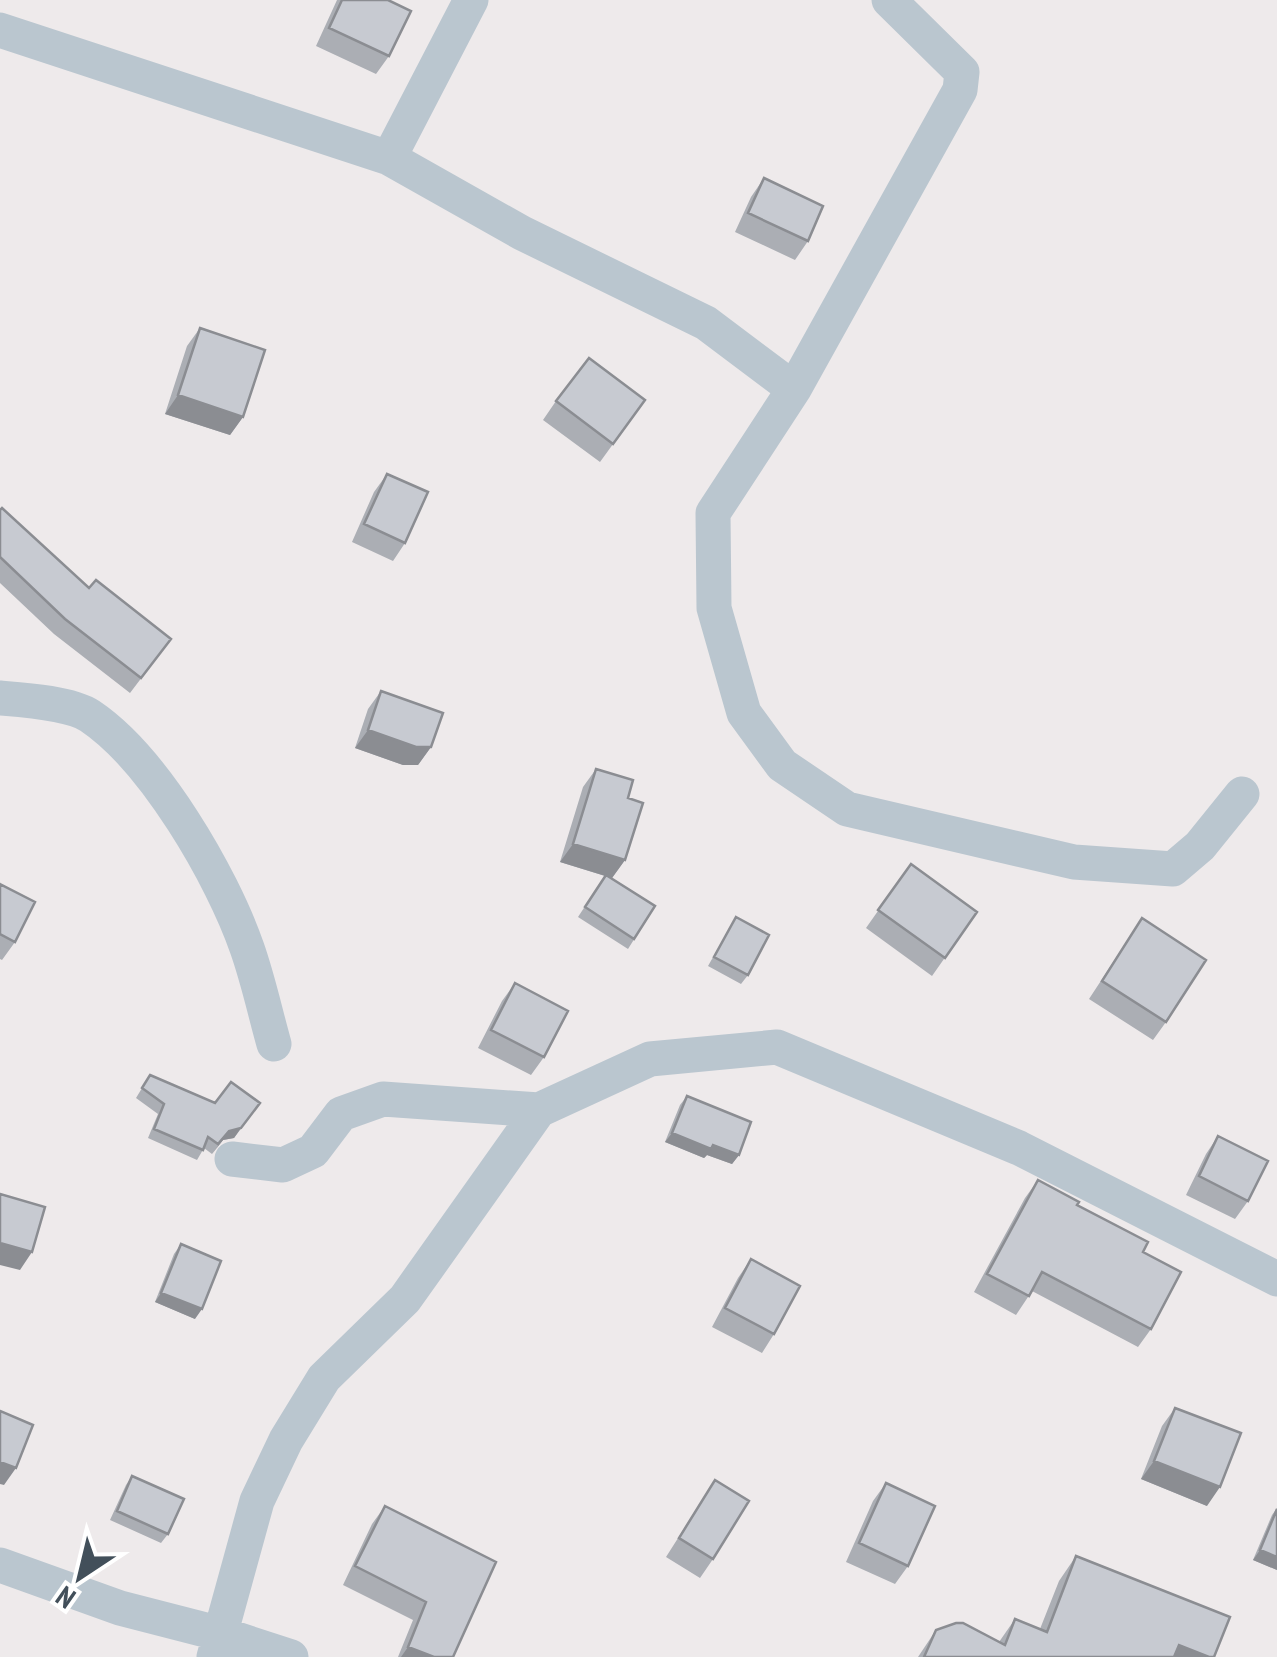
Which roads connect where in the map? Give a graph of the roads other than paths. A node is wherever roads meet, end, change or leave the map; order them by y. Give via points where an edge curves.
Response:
1 (472, 0) edge
2 (889, 0) edge
3 (0, 30) edge
4 (389, 158) junction
5 (794, 389) junction
6 (0, 698) edge
7 (1242, 794) dead end
8 (274, 1044) dead end
9 (539, 1110) junction
10 (232, 1160) dead end
11 (1277, 1279) edge
12 (0, 1564) edge
13 (218, 1645) edge
14 (291, 1657) edge

1 - 4 street
2 - 5 street via 962,72 960,90
3 - 4 street
4 - 5 street via 522,233 706,323
5 - 7 street via 712,514 714,608 744,713 782,765 847,809 1074,862 1173,870
6 - 8 street via 87,714 134,755 194,835 247,946
9 - 10 street via 383,1099 341,1114 313,1151 283,1165
9 - 11 street via 650,1059 777,1047 1019,1148
9 - 13 street via 405,1299 324,1378 296,1424 258,1501
12 - 13 street
13 - 14 street

